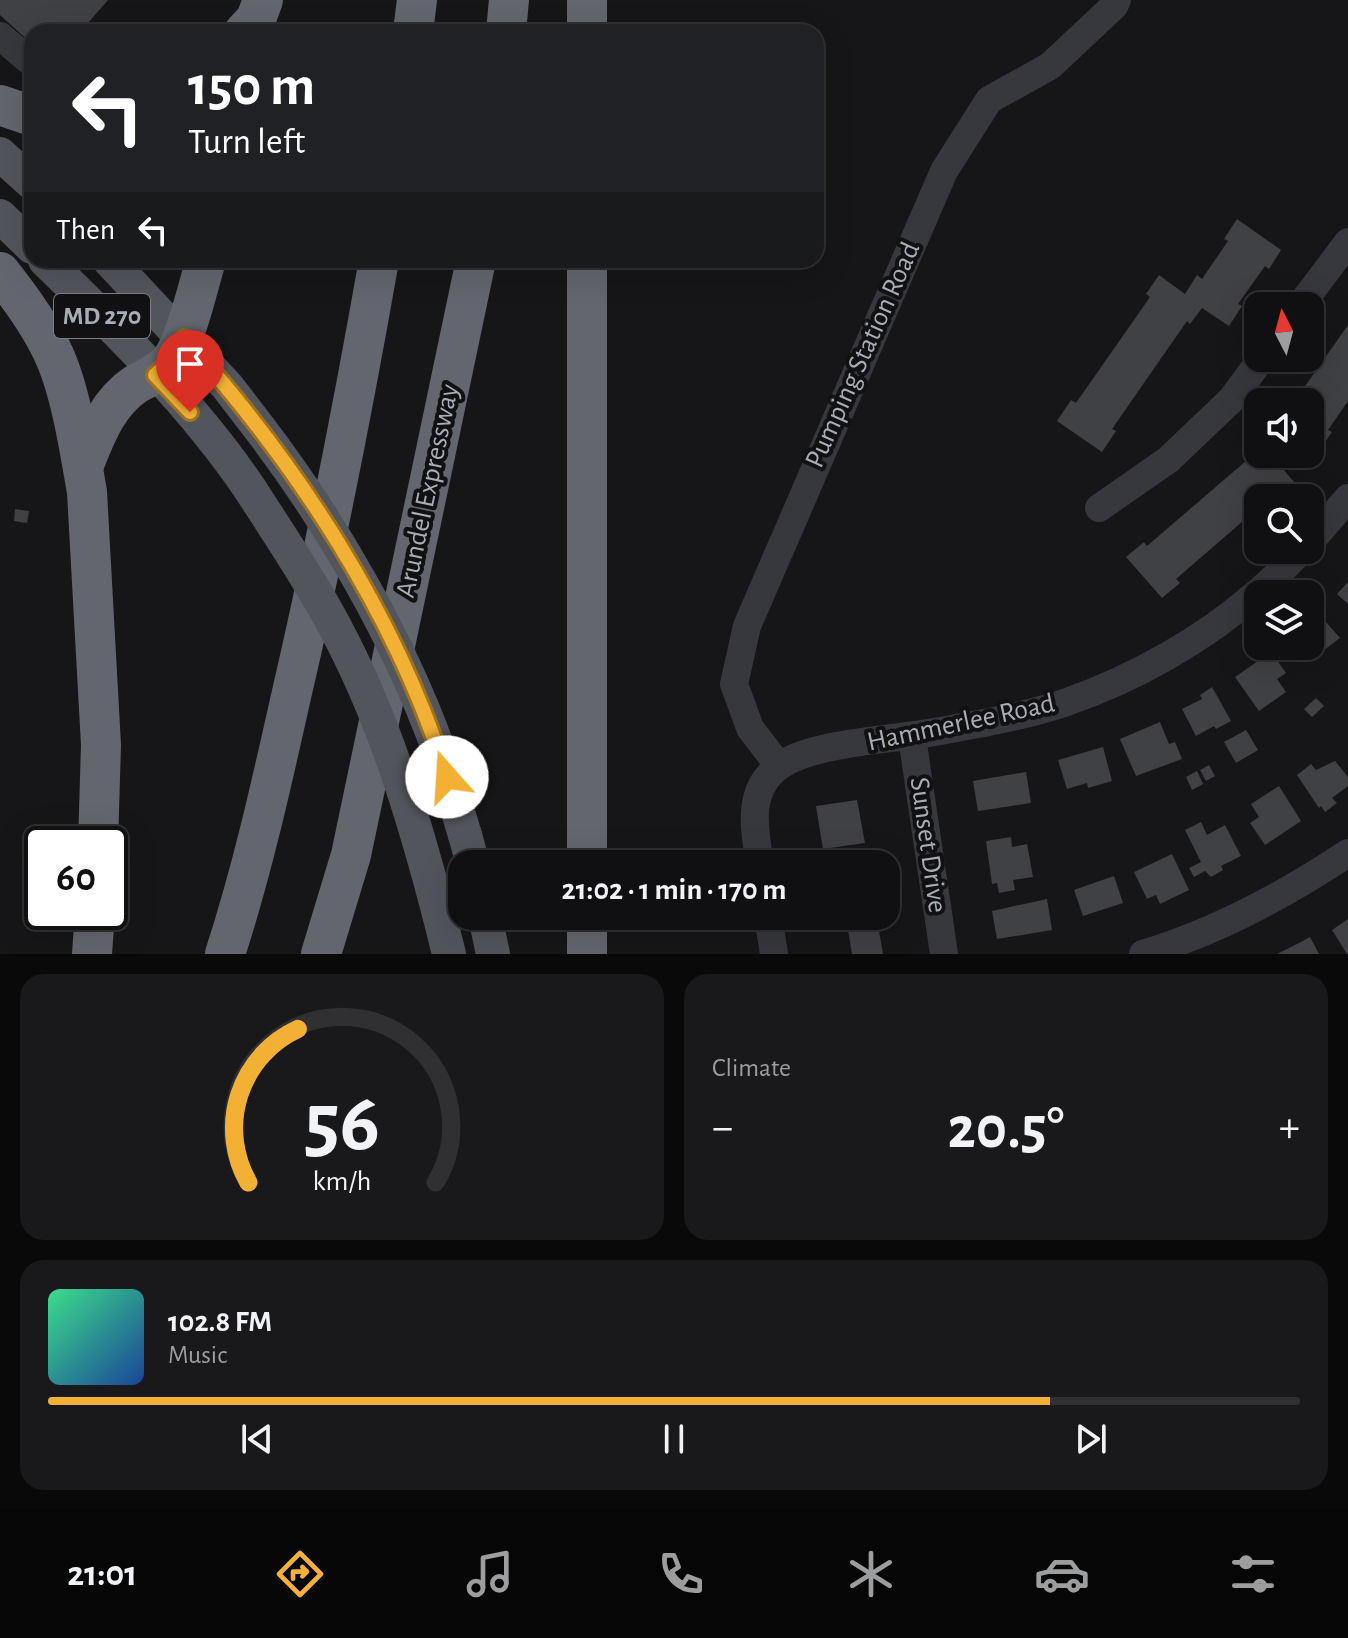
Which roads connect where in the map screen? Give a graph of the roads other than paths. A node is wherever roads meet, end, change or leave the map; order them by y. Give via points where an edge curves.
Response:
1 (263, 0) edge
2 (288, 0) edge
3 (417, 0) edge
4 (509, 0) edge
5 (587, 0) edge
6 (1117, 0) edge
7 (251, 24) edge
8 (280, 24) edge
9 (414, 24) edge
10 (507, 24) edge
11 (587, 24) edge
12 (0, 36) edge
13 (24, 56) edge
14 (0, 105) edge
15 (24, 113) edge
16 (0, 154) edge
17 (24, 176) edge
18 (0, 216) edge
19 (24, 239) edge
20 (1348, 242) edge
21 (53, 268) edge
22 (117, 268) edge
23 (203, 268) edge
24 (378, 268) edge
25 (474, 268) edge
26 (587, 268) edge
27 (0, 272) edge
28 (1310, 292) edge
29 (184, 338) junction
30 (1252, 372) edge
31 (155, 375) junction
32 (83, 467) junction
33 (1348, 498) edge
34 (1099, 508) dead end
35 (1324, 526) edge
36 (1288, 564) edge
37 (912, 737) junction
38 (779, 766) junction
39 (99, 826) edge
40 (469, 850) edge
41 (587, 850) edge
42 (758, 850) edge
43 (1348, 853) edge
44 (351, 855) junction
45 (94, 930) edge
46 (488, 930) edge
47 (587, 930) edge
48 (770, 930) edge
49 (92, 954) edge
50 (225, 954) edge
51 (321, 954) edge
52 (343, 954) edge
53 (449, 954) edge
54 (493, 954) edge
55 (587, 954) edge
56 (774, 954) edge
57 (944, 954) edge
58 (1143, 954) edge

1 - 7 highway
2 - 8 highway
3 - 9 highway
4 - 10 highway
5 - 11 highway
6 - 38 street, Pumping Station Road via 1050,66 989,100 944,171 747,626 734,684 750,728
12 - 13 street
14 - 15 highway
16 - 17 main road
18 - 19 main road
20 - 28 street
21 - 31 main road, MD 270
22 - 29 main road, MD 270
23 - 29 highway
24 - 50 highway via 351,423 302,649 249,879
25 - 44 highway, Arundel Expressway
26 - 41 highway
27 - 32 highway via 54,355
29 - 31 highway
29 - 40 main road, MD 270, bridge via 260,429 348,560 409,678 438,748
30 - 34 street via 1231,400 1168,460
31 - 32 highway via 134,386 108,411
31 - 53 main road, MD 270, bridge via 208,431 250,489 335,626 394,758
32 - 39 highway via 101,745
33 - 35 street
36 - 37 street, Hammerlee Road via 1215,625 1162,660 1115,682 1010,718
37 - 38 street, Hammerlee Road via 830,749
37 - 57 street, Sunset Drive
38 - 42 street via 757,792 753,817
43 - 58 street via 1274,899
44 - 51 highway, Arundel Expressway
44 - 52 highway
45 - 49 highway
46 - 54 main road
47 - 55 highway
48 - 56 street

